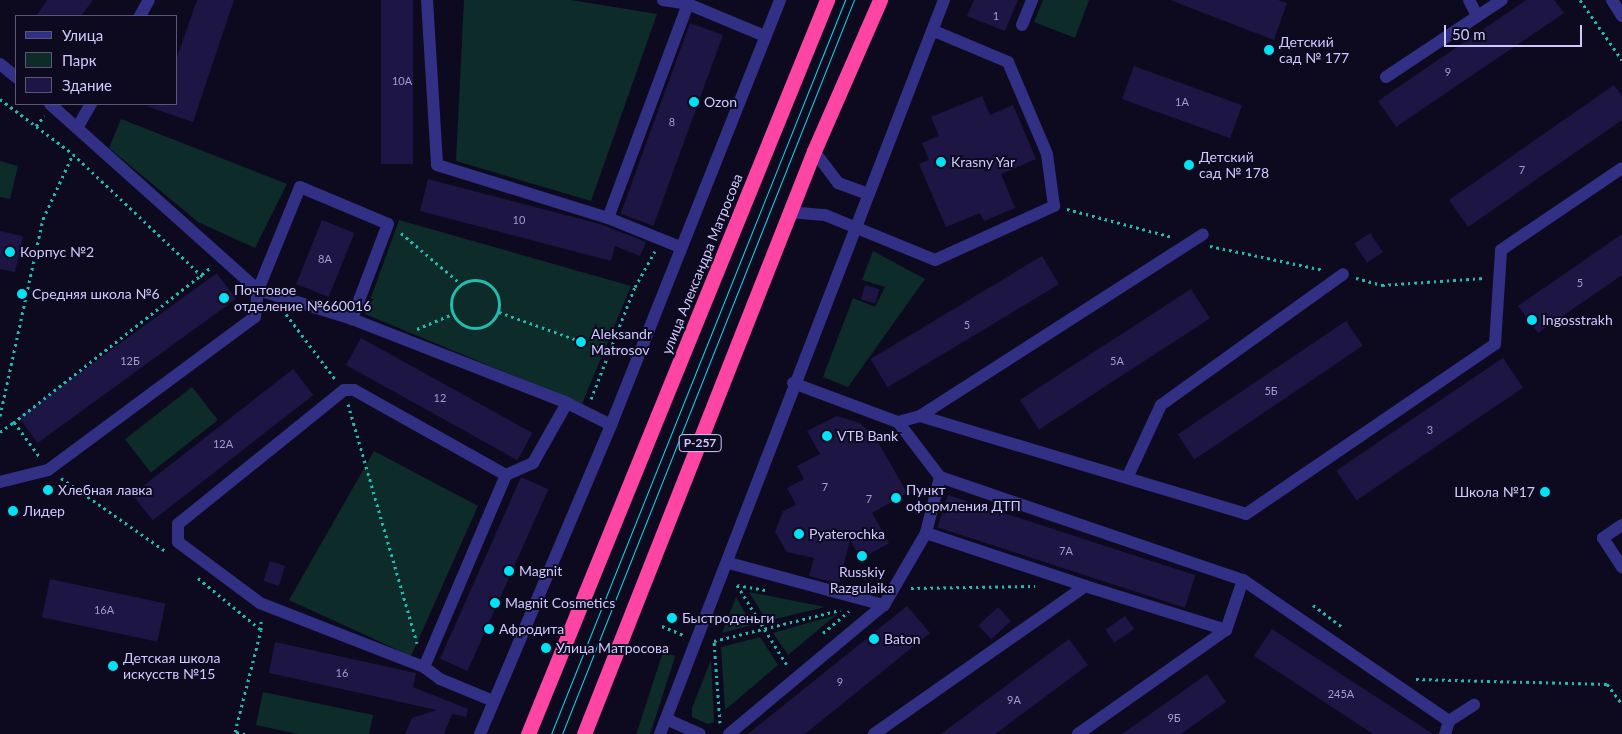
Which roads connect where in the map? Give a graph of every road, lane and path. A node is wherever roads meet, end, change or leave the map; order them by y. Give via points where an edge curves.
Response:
1 (149, 0) edge
2 (427, 0) edge
3 (663, 0) edge
4 (780, 0) edge
5 (827, 0) edge
6 (880, 0) edge
7 (944, 0) edge
8 (1032, 0) edge
9 (1469, 0) edge
10 (1502, 0) edge
11 (1580, 0) edge
12 (1612, 0) edge
13 (688, 4) junction
14 (141, 15) edge
15 (1478, 16) junction
16 (1622, 16) edge
17 (1022, 24) dead end
18 (932, 30) junction
19 (765, 36) junction
20 (1622, 60) edge
21 (0, 64) edge
22 (15, 76) edge
23 (1386, 77) dead end
24 (0, 99) edge
25 (51, 105) edge
26 (90, 105) edge
27 (44, 116) dead end
28 (36, 126) junction
29 (77, 128) junction
30 (814, 151) junction
31 (73, 154) junction
32 (1622, 168) edge
33 (866, 193) junction
34 (789, 212) junction
35 (608, 218) junction
36 (388, 224) junction
37 (853, 225) junction
38 (1203, 234) dead end
39 (657, 237) junction
40 (680, 247) junction
41 (221, 257) junction
42 (1343, 274) joint
43 (202, 276) junction
44 (1499, 277) junction
45 (461, 284) junction
46 (258, 290) junction
47 (272, 296) junction
48 (498, 312) junction
49 (453, 314) junction
50 (352, 319) junction
51 (398, 339) junction
52 (611, 352) junction
53 (793, 383) junction
54 (344, 390) junction
55 (567, 403) junction
56 (585, 414) junction
57 (0, 416) edge
58 (920, 416) junction
59 (14, 422) junction
60 (898, 422) junction
61 (610, 425) junction
62 (0, 432) edge
63 (48, 470) junction
64 (506, 475) junction
65 (1128, 476) junction
66 (940, 477) junction
67 (0, 482) edge
68 (1622, 525) edge
69 (926, 533) junction
70 (169, 554) dead end
71 (729, 563) junction
72 (1622, 567) edge
73 (192, 573) dead end
74 (1243, 580) junction
75 (1046, 586) dead end
76 (1085, 586) junction
77 (898, 588) junction
78 (776, 592) dead end
79 (835, 602) dead end
80 (260, 603) junction
81 (884, 605) junction
82 (1313, 605) dead end
83 (662, 626) dead end
84 (764, 629) junction
85 (261, 630) junction
86 (1226, 630) junction
87 (1351, 634) dead end
88 (683, 635) dead end
89 (787, 665) dead end
90 (424, 667) junction
91 (1411, 679) dead end
92 (493, 700) junction
93 (1622, 704) edge
94 (1474, 705) dead end
95 (666, 719) junction
96 (1448, 721) junction
97 (720, 723) dead end
98 (235, 733) edge
99 (245, 734) edge
100 (480, 734) edge
101 (528, 734) edge
102 (584, 734) edge
103 (660, 734) edge
104 (700, 734) edge
105 (729, 734) edge
106 (874, 734) edge
107 (1078, 734) edge
108 (1445, 734) edge

1 - 14 street
2 - 35 street via 437,165
3 - 13 street
4 - 19 street
5 - 101 highway, улица Александра Матросова
6 - 30 highway, Р-257
7 - 18 street
8 - 17 street
9 - 15 street
10 - 15 street
11 - 20 path
12 - 16 street
13 - 19 street
13 - 35 street
15 - 23 street
18 - 33 street
18 - 37 street via 1008,62 1047,154 1054,206 935,260
19 - 40 street
21 - 22 street
24 - 28 path
25 - 29 street
26 - 29 street
27 - 28 path
28 - 31 path
29 - 41 street
30 - 33 street via 838,183
30 - 34 highway, Р-257
31 - 43 path
31 - 57 path via 43,219
32 - 44 street via 1501,250
33 - 37 street
34 - 37 street via 825,215
34 - 102 highway, Р-257
35 - 39 street
36 - 45 path
36 - 46 street via 300,187
36 - 50 street
37 - 53 street
38 - 58 street
39 - 40 street
39 - 52 path via 659,244 635,287
40 - 61 street
41 - 43 path
41 - 46 street
42 - 44 path via 1382,285
42 - 65 street via 1161,405
43 - 59 path
44 - 65 street via 1495,344 1246,514
45 - 48 path via 476,280 490,285 499,297
45 - 49 path via 452,298
46 - 47 street
46 - 63 street via 255,318
47 - 50 street
47 - 54 path
48 - 49 path via 489,324 473,328
48 - 52 path
49 - 51 path
50 - 51 street
51 - 55 street
52 - 56 path
53 - 60 street
53 - 71 street
54 - 64 street via 354,390
54 - 80 street via 178,524 178,542
54 - 90 path
55 - 56 street
55 - 64 street via 533,463
56 - 61 street
58 - 60 street
58 - 65 street
59 - 62 path
59 - 63 path
60 - 66 street
61 - 92 street
63 - 67 street
63 - 70 path
64 - 90 street
66 - 69 street
66 - 74 street
68 - 72 street via 1603,538
69 - 76 street
69 - 77 street
71 - 81 street
71 - 95 street
73 - 85 path
74 - 86 street
74 - 96 street
75 - 77 path
76 - 86 street
76 - 106 street
77 - 81 street
78 - 84 path via 737,585
79 - 84 path via 855,606
80 - 85 path
80 - 90 street
81 - 105 street
82 - 87 path
83 - 88 path
84 - 89 path
84 - 97 path via 714,642
85 - 98 path
86 - 107 street
90 - 92 street via 440,679
91 - 93 path via 1607,684
92 - 100 street
94 - 96 street
95 - 103 street
95 - 104 street
96 - 108 street
98 - 99 path

